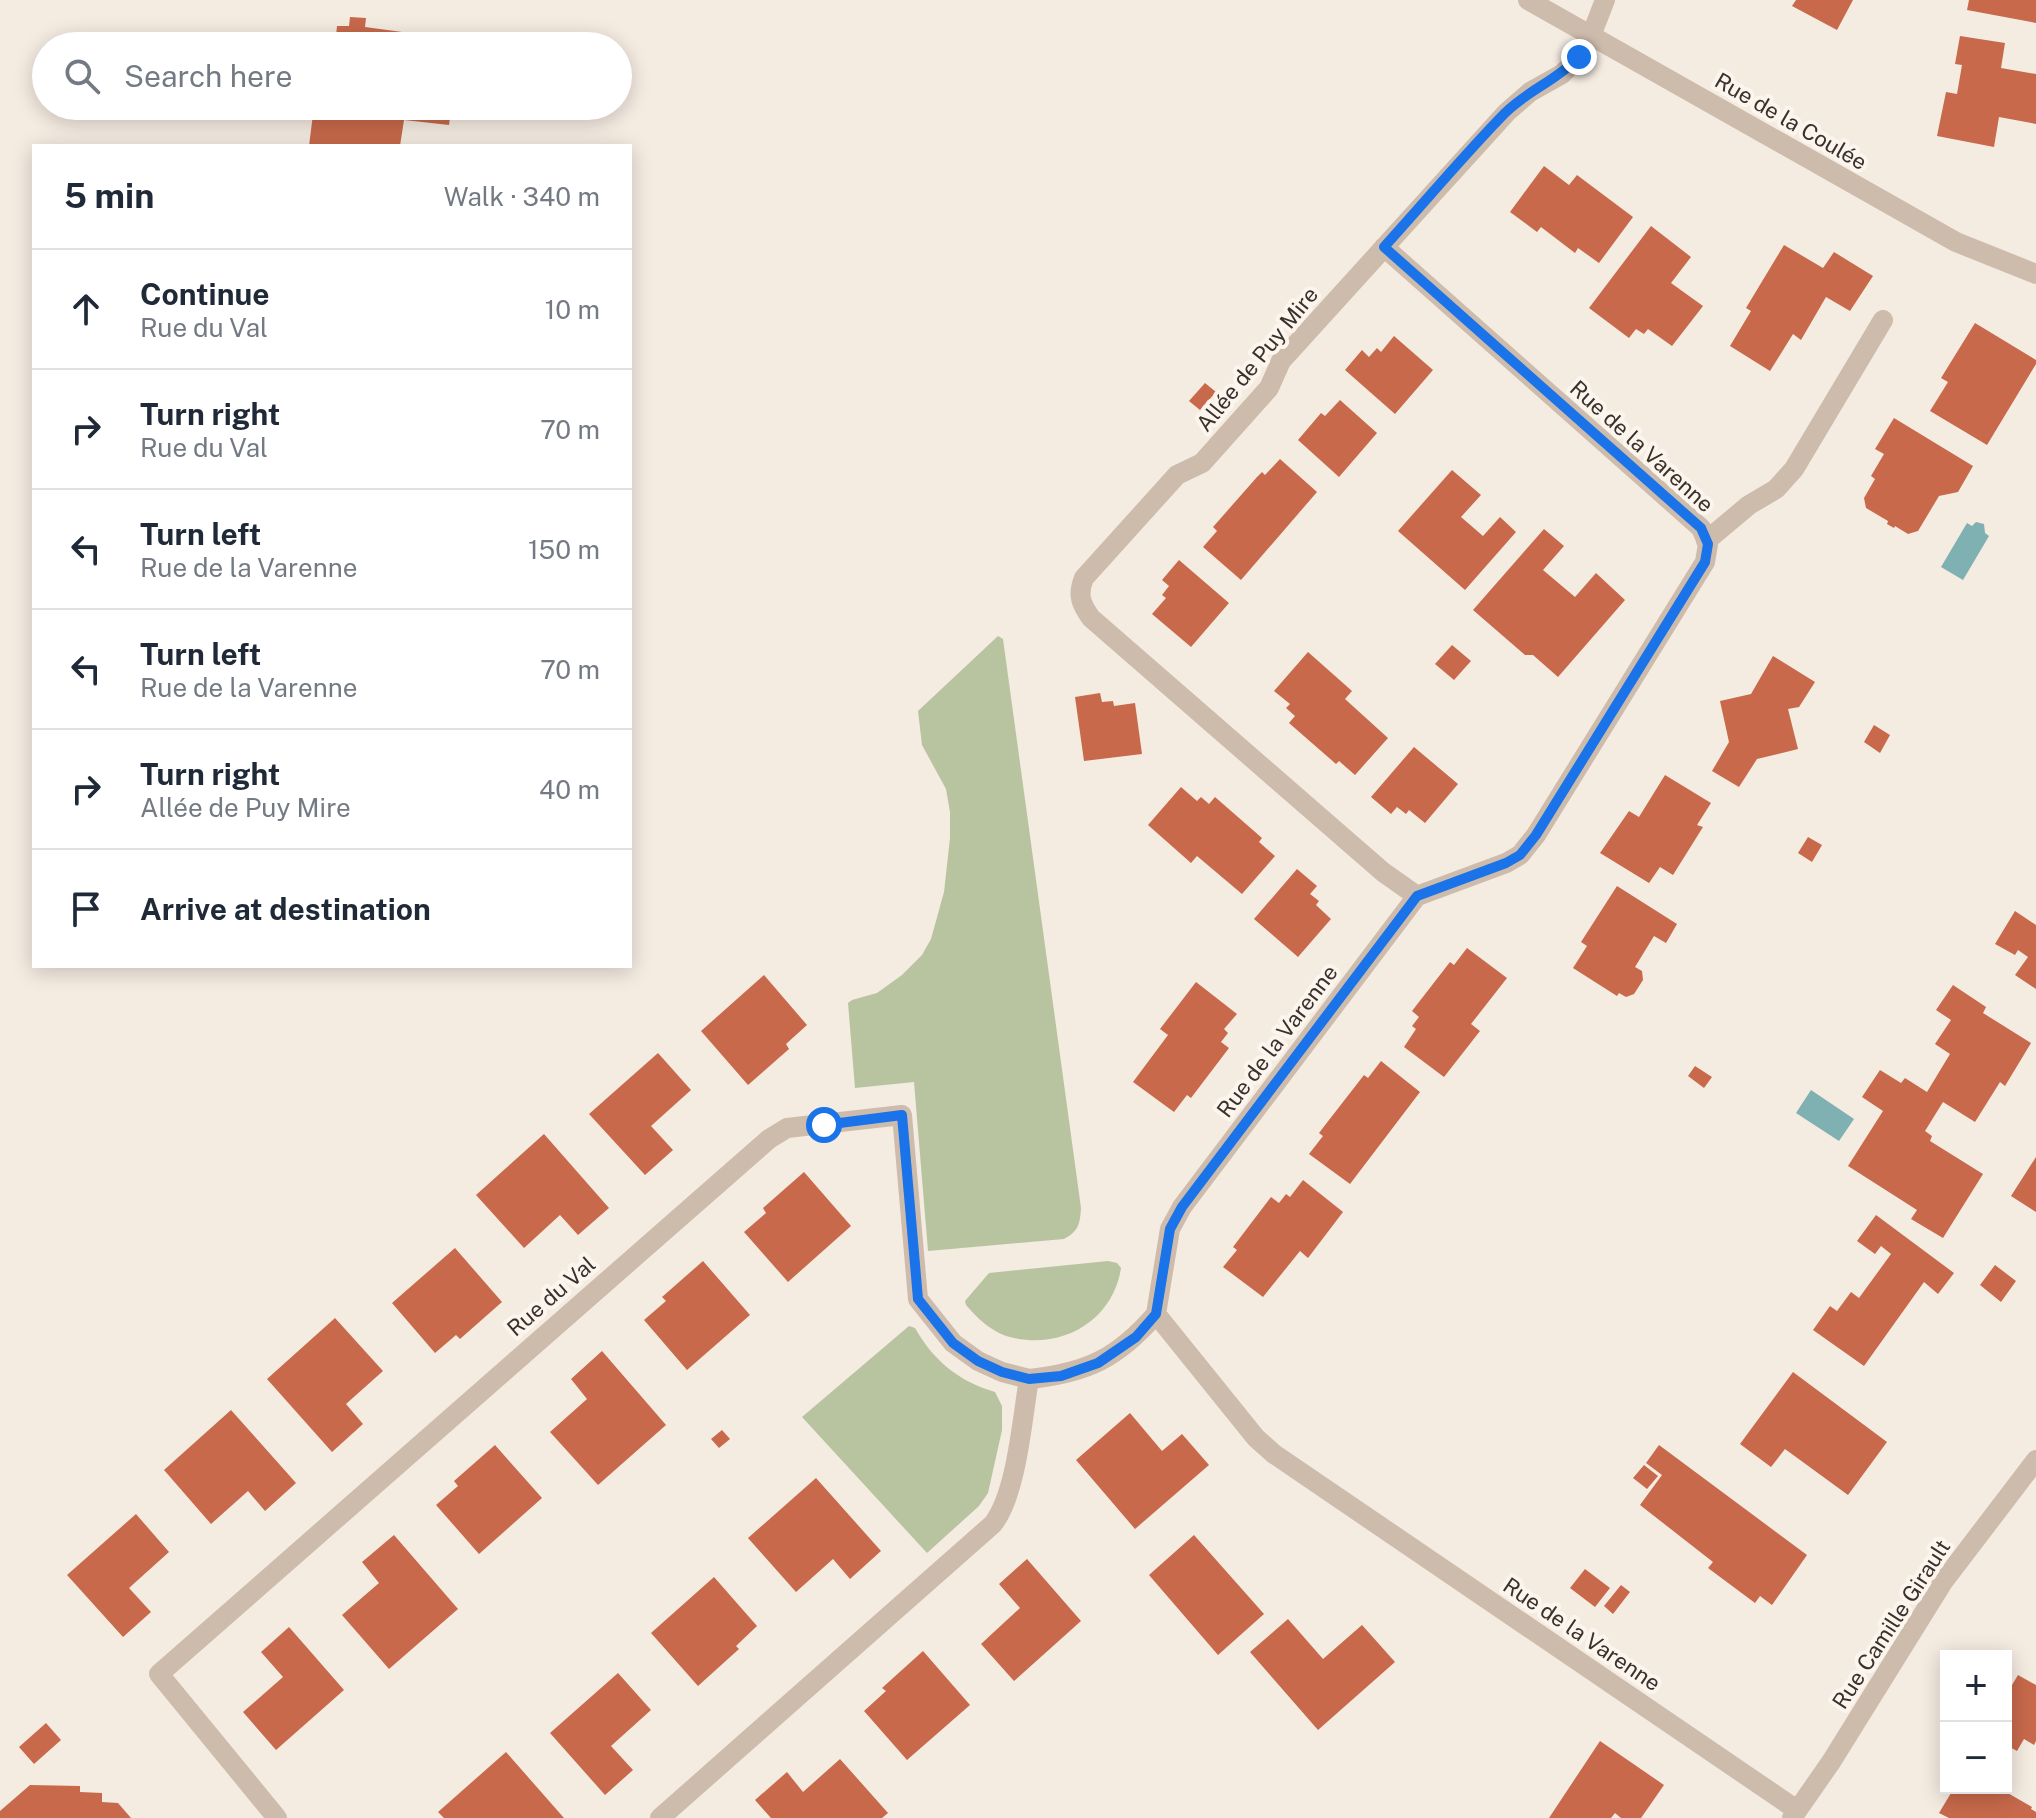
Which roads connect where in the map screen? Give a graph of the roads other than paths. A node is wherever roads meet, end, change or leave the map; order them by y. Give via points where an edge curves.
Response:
1 (1528, 0) edge
2 (1605, 0) edge
3 (1591, 36) junction
4 (1384, 247) junction
5 (2036, 274) edge
6 (1883, 320) dead end
7 (1706, 541) junction
8 (1417, 896) junction
9 (1156, 1314) junction
10 (1029, 1379) junction
11 (2036, 1460) edge
12 (1795, 1814) edge
13 (277, 1818) edge
14 (660, 1818) edge

1 - 3 street, Rue de la Coulée
2 - 3 street, Allée de Puy Mire
3 - 4 street, Allée de Puy Mire via 1562,74 1507,112
3 - 5 street, Rue de la Coulée via 1956,242
4 - 7 street, Rue de la Varenne via 1701,528
4 - 8 street, Allée de Puy Mire via 1281,361 1269,388 1202,463 1177,475 1080,588 1081,604 1091,618
6 - 7 street via 1794,469 1776,489
7 - 8 street, Rue de la Varenne via 1705,562 1520,855
8 - 9 street, Rue de la Varenne via 1182,1207 1170,1229
9 - 10 street, Rue du Val via 1136,1337 1098,1363 1061,1376
9 - 12 street, Rue de la Varenne via 1274,1454
10 - 13 street, Rue du Val via 978,1361 953,1343 918,1299 902,1115 787,1128 159,1674
10 - 14 street via 1009,1491 993,1524
11 - 12 street, Rue Camille Girault via 1943,1582

